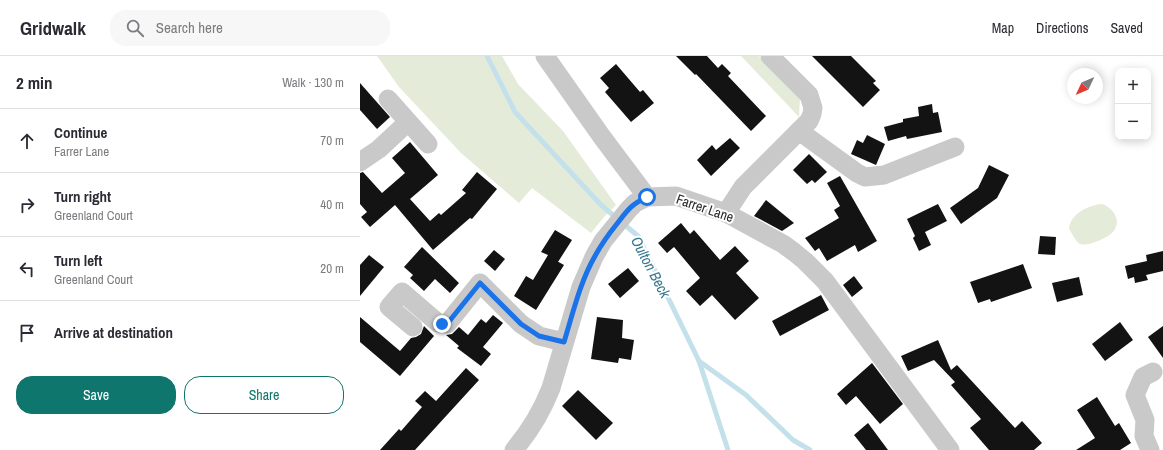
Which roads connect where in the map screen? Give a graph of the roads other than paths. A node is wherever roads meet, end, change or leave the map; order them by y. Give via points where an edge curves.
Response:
1 (545, 56) edge
2 (770, 56) edge
3 (388, 99) dead end
4 (408, 122) junction
5 (800, 132) junction
6 (428, 144) dead end
7 (955, 147) dead end
8 (360, 162) edge
9 (647, 197) junction
10 (726, 213) junction
11 (413, 327) dead end
12 (564, 342) junction
13 (1153, 372) dead end
14 (514, 450) edge
15 (950, 450) edge
16 (1150, 450) edge

1 - 9 street
2 - 5 street via 812,101 812,114
3 - 4 street
4 - 6 street
4 - 8 street via 379,149
5 - 7 street via 866,177 884,175
5 - 10 street via 743,187
9 - 10 street, Farrer Lane via 676,196
9 - 12 street via 629,209 594,257
10 - 15 street, Farrer Lane via 783,244 816,271
11 - 12 street via 389,307 402,292 438,323 447,324 480,283 521,324 539,336
12 - 14 street via 545,402 531,428
13 - 16 street via 1143,377 1135,395 1145,420 1144,436

